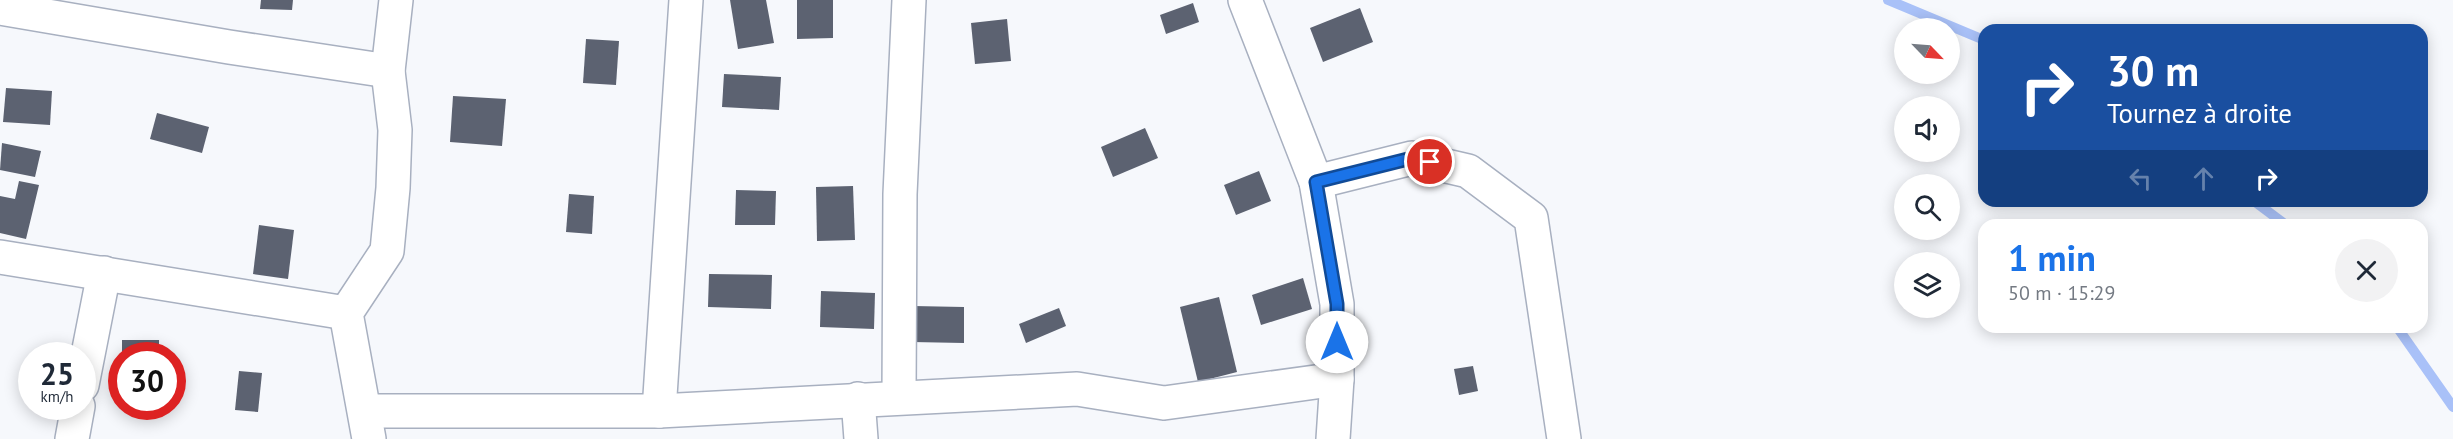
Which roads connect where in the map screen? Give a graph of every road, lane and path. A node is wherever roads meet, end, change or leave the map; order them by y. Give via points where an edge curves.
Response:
1 (396, 0) edge
2 (686, 0) edge
3 (909, 0) edge
4 (1245, 0) edge
5 (0, 8) edge
6 (388, 71) junction
7 (1316, 182) junction
8 (0, 257) edge
9 (104, 273) junction
10 (346, 313) junction
11 (90, 342) edge
12 (1337, 379) junction
13 (899, 397) junction
14 (858, 399) junction
15 (659, 411) junction
16 (75, 420) edge
17 (367, 425) edge
18 (72, 439) edge
19 (861, 439) edge
20 (1333, 439) edge
21 (1564, 439) edge

1 - 6 street
2 - 15 street
3 - 13 street via 900,194
4 - 7 street
5 - 6 street
6 - 10 street via 395,130 387,251
7 - 12 street via 1337,304
7 - 21 street via 1412,158 1468,171 1531,218
8 - 9 street
9 - 10 street
9 - 11 street
10 - 17 street
12 - 13 street via 1164,403 1077,389
12 - 20 street
13 - 14 street
14 - 15 street
14 - 19 street
15 - 17 street
16 - 18 street

